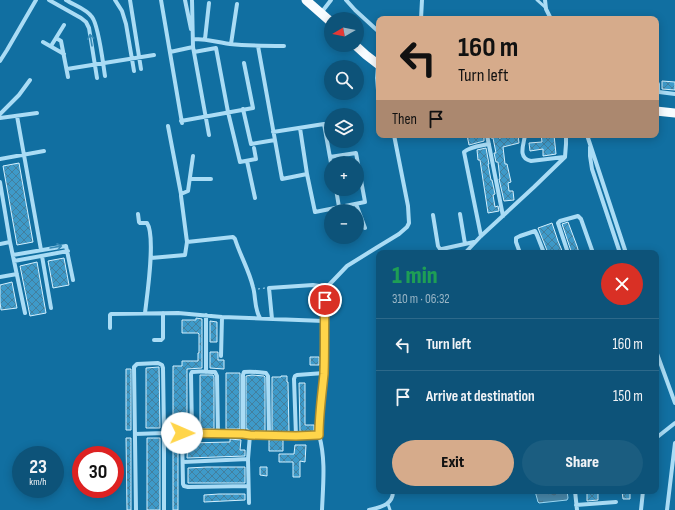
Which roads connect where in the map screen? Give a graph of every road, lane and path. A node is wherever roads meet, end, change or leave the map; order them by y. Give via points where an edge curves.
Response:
1 (36, 0) edge
2 (49, 0) edge
3 (66, 0) edge
4 (115, 0) edge
5 (130, 0) edge
6 (161, 0) edge
7 (185, 0) edge
8 (192, 0) edge
9 (306, 0) edge
10 (331, 0) edge
11 (346, 0) edge
12 (422, 0) edge
13 (537, 0) edge
14 (545, 0) edge
15 (209, 4) dead end
16 (237, 4) dead end
17 (546, 9) junction
18 (321, 13) junction
19 (324, 16) edge
20 (421, 16) edge
21 (550, 16) edge
22 (64, 25) dead end
23 (376, 29) edge
24 (56, 38) junction
25 (193, 39) junction
26 (205, 39) junction
27 (43, 42) dead end
28 (231, 44) junction
29 (51, 46) junction
30 (258, 46) junction
31 (284, 46) dead end
32 (193, 47) junction
33 (170, 52) junction
34 (194, 52) junction
35 (363, 52) edge
36 (64, 54) junction
37 (154, 54) dead end
38 (140, 57) junction
39 (132, 58) junction
40 (0, 61) edge
41 (103, 63) junction
42 (244, 63) dead end
43 (376, 63) edge
44 (95, 64) junction
45 (67, 69) junction
46 (141, 69) dead end
47 (134, 71) dead end
48 (105, 76) dead end
49 (68, 77) dead end
50 (97, 78) dead end
51 (30, 80) dead end
52 (659, 92) edge
53 (675, 94) edge
54 (243, 110) junction
55 (659, 111) edge
56 (228, 112) junction
57 (37, 113) dead end
58 (675, 113) edge
59 (0, 114) edge
60 (17, 116) junction
61 (205, 116) junction
62 (0, 118) edge
63 (168, 126) dead end
64 (300, 128) junction
65 (273, 132) junction
66 (209, 135) dead end
67 (395, 138) edge
68 (488, 138) edge
69 (524, 138) edge
70 (566, 138) edge
71 (588, 138) edge
72 (275, 140) junction
73 (489, 144) junction
74 (590, 144) junction
75 (254, 148) dead end
76 (44, 151) dead end
77 (24, 155) junction
78 (193, 156) dead end
79 (330, 156) joint
80 (357, 156) edge
81 (565, 157) junction
82 (0, 159) edge
83 (247, 161) junction
84 (307, 174) junction
85 (190, 179) junction
86 (211, 179) dead end
87 (0, 182) edge
88 (181, 194) junction
89 (364, 196) edge
90 (255, 198) dead end
91 (356, 204) edge
92 (324, 210) edge
93 (138, 214) dead end
94 (460, 214) dead end
95 (433, 215) dead end
96 (503, 216) junction
97 (481, 236) junction
98 (10, 242) junction
99 (187, 242) junction
100 (474, 242) junction
101 (0, 244) edge
102 (465, 244) junction
103 (41, 250) junction
104 (467, 250) edge
105 (519, 250) edge
106 (543, 250) edge
107 (567, 250) edge
108 (592, 250) edge
109 (619, 250) edge
110 (625, 250) edge
111 (68, 251) junction
112 (13, 255) junction
113 (42, 256) junction
114 (151, 258) junction
115 (14, 261) junction
116 (17, 274) junction
117 (0, 277) edge
118 (73, 280) dead end
119 (253, 287) junction
120 (327, 287) junction
121 (269, 288) junction
122 (51, 308) dead end
123 (24, 313) dead end
124 (145, 313) junction
125 (163, 313) junction
126 (206, 315) junction
127 (222, 317) junction
128 (260, 318) junction
129 (272, 319) junction
130 (324, 321) junction
131 (110, 328) dead end
132 (154, 340) dead end
133 (221, 356) dead end
134 (659, 359) edge
135 (206, 372) junction
136 (324, 373) junction
137 (675, 403) edge
138 (675, 423) edge
139 (164, 433) junction
140 (182, 433) junction
141 (135, 434) junction
142 (192, 434) junction
143 (218, 434) junction
144 (243, 434) junction
145 (250, 435) junction
146 (269, 435) junction
147 (319, 435) junction
148 (296, 436) junction
149 (659, 436) edge
150 (675, 443) edge
151 (248, 459) junction
152 (183, 462) junction
153 (248, 486) junction
154 (392, 494) edge
155 (575, 494) edge
156 (643, 494) edge
157 (616, 502) dead end
158 (249, 503) dead end
159 (388, 504) junction
160 (576, 505) junction
161 (136, 510) edge
162 (164, 510) edge
163 (322, 510) edge
164 (369, 510) edge
165 (390, 510) edge
166 (576, 510) edge
167 (641, 510) edge
168 (667, 510) edge

1 - 40 street
44 -> 2 street via 86,22
3 - 41 street via 92,17 96,25
4 - 39 street via 124,17
5 - 38 street
6 - 33 street
7 - 25 street
8 - 25 street
9 - 18 main road
10 - 18 street
11 - 23 street
12 - 20 street
13 - 17 lane
14 - 17 street
15 - 26 street
16 - 28 street
17 - 21 street
18 - 19 main road
22 - 24 street
24 - 29 street
24 - 36 street via 61,41
25 - 26 street
25 - 32 street
26 - 28 street
27 - 29 street
28 - 30 street
29 - 36 street
30 - 31 street
30 - 65 street
32 - 33 street
32 - 34 street
33 - 61 street via 182,122
34 - 56 street via 216,48
34 - 61 street
35 - 43 main road
36 - 45 street
37 - 38 street
38 - 39 street
38 - 46 street
39 - 41 street
39 - 47 street
41 - 44 street
41 - 48 street
42 - 54 street via 253,108
44 - 45 street
44 - 50 street
45 - 49 street
51 - 59 street
52 - 53 street
54 - 56 street
54 - 72 street via 251,144
55 - 58 main road
56 - 61 street
56 - 83 street via 240,162
57 - 60 street
60 - 62 street
60 - 77 street
61 - 66 street
63 - 88 street
64 - 65 street
64 - 79 street via 324,124
64 - 84 street
65 - 72 street
67 - 120 street via 409,223 400,234 347,266
68 - 73 street
69 - 81 street via 522,152 526,160
70 - 81 street
71 - 74 street
72 - 84 street via 282,179
73 - 96 street
73 - 97 street via 472,147 464,152
74 - 109 street via 592,168
74 - 110 street
75 - 83 street via 256,159
76 - 77 street
77 - 82 street
77 - 103 street
78 - 85 street
79 - 80 street via 356,153
81 - 96 street
83 - 90 street
84 - 92 street via 315,212
85 - 86 street
85 - 88 street via 188,191
87 - 98 street
88 - 99 street
89 - 91 street via 365,202
93 - 114 street via 139,222 147,223 149,226
94 - 102 street
95 - 102 street via 439,248
96 - 97 street
97 - 100 street
98 - 101 street
98 - 112 street
99 - 114 street via 185,255
99 - 119 street via 234,238
100 - 102 street
100 - 104 street
103 -> 111 street via 67,246
103 - 112 street
105 - 106 street via 516,238 535,231
107 - 108 street via 558,223 578,216
111 - 113 street
111 - 118 street
112 - 115 street
113 - 115 street
113 - 122 street
114 - 124 street
115 - 116 street
116 - 117 street
116 - 123 street
119 - 121 path
119 - 128 street
120 - 121 street via 313,285
120 - 130 street
121 - 129 street
124 - 125 street
124 - 131 street via 110,314
125 - 126 street
125 - 132 street via 163,338
126 - 127 street
126 - 135 street
127 - 128 street
127 - 133 street
128 - 129 street
129 - 130 street
130 - 136 street
134 - 137 street
135 - 142 street via 191,374
135 - 143 street via 215,372 217,376
136 - 147 street
136 - 148 street via 295,376
138 - 149 street
139 - 140 street
139 - 141 street
139 - 141 street via 163,368 162,364 158,363 135,366
139 - 162 street
140 - 142 street
140 - 152 street
141 - 161 street
142 - 143 street
143 - 144 street
144 - 145 street
144 - 146 street via 243,375 244,372 262,372 268,376
145 - 146 street
145 - 151 street
146 - 148 street
147 - 148 street
147 - 163 street via 323,457
150 - 168 street
151 - 152 street
151 - 153 street
152 - 153 street via 183,484 188,488
153 - 158 street
154 - 159 street
155 - 160 street
156 - 167 street
157 - 160 street
159 - 164 street
159 - 165 lane
160 - 166 street

